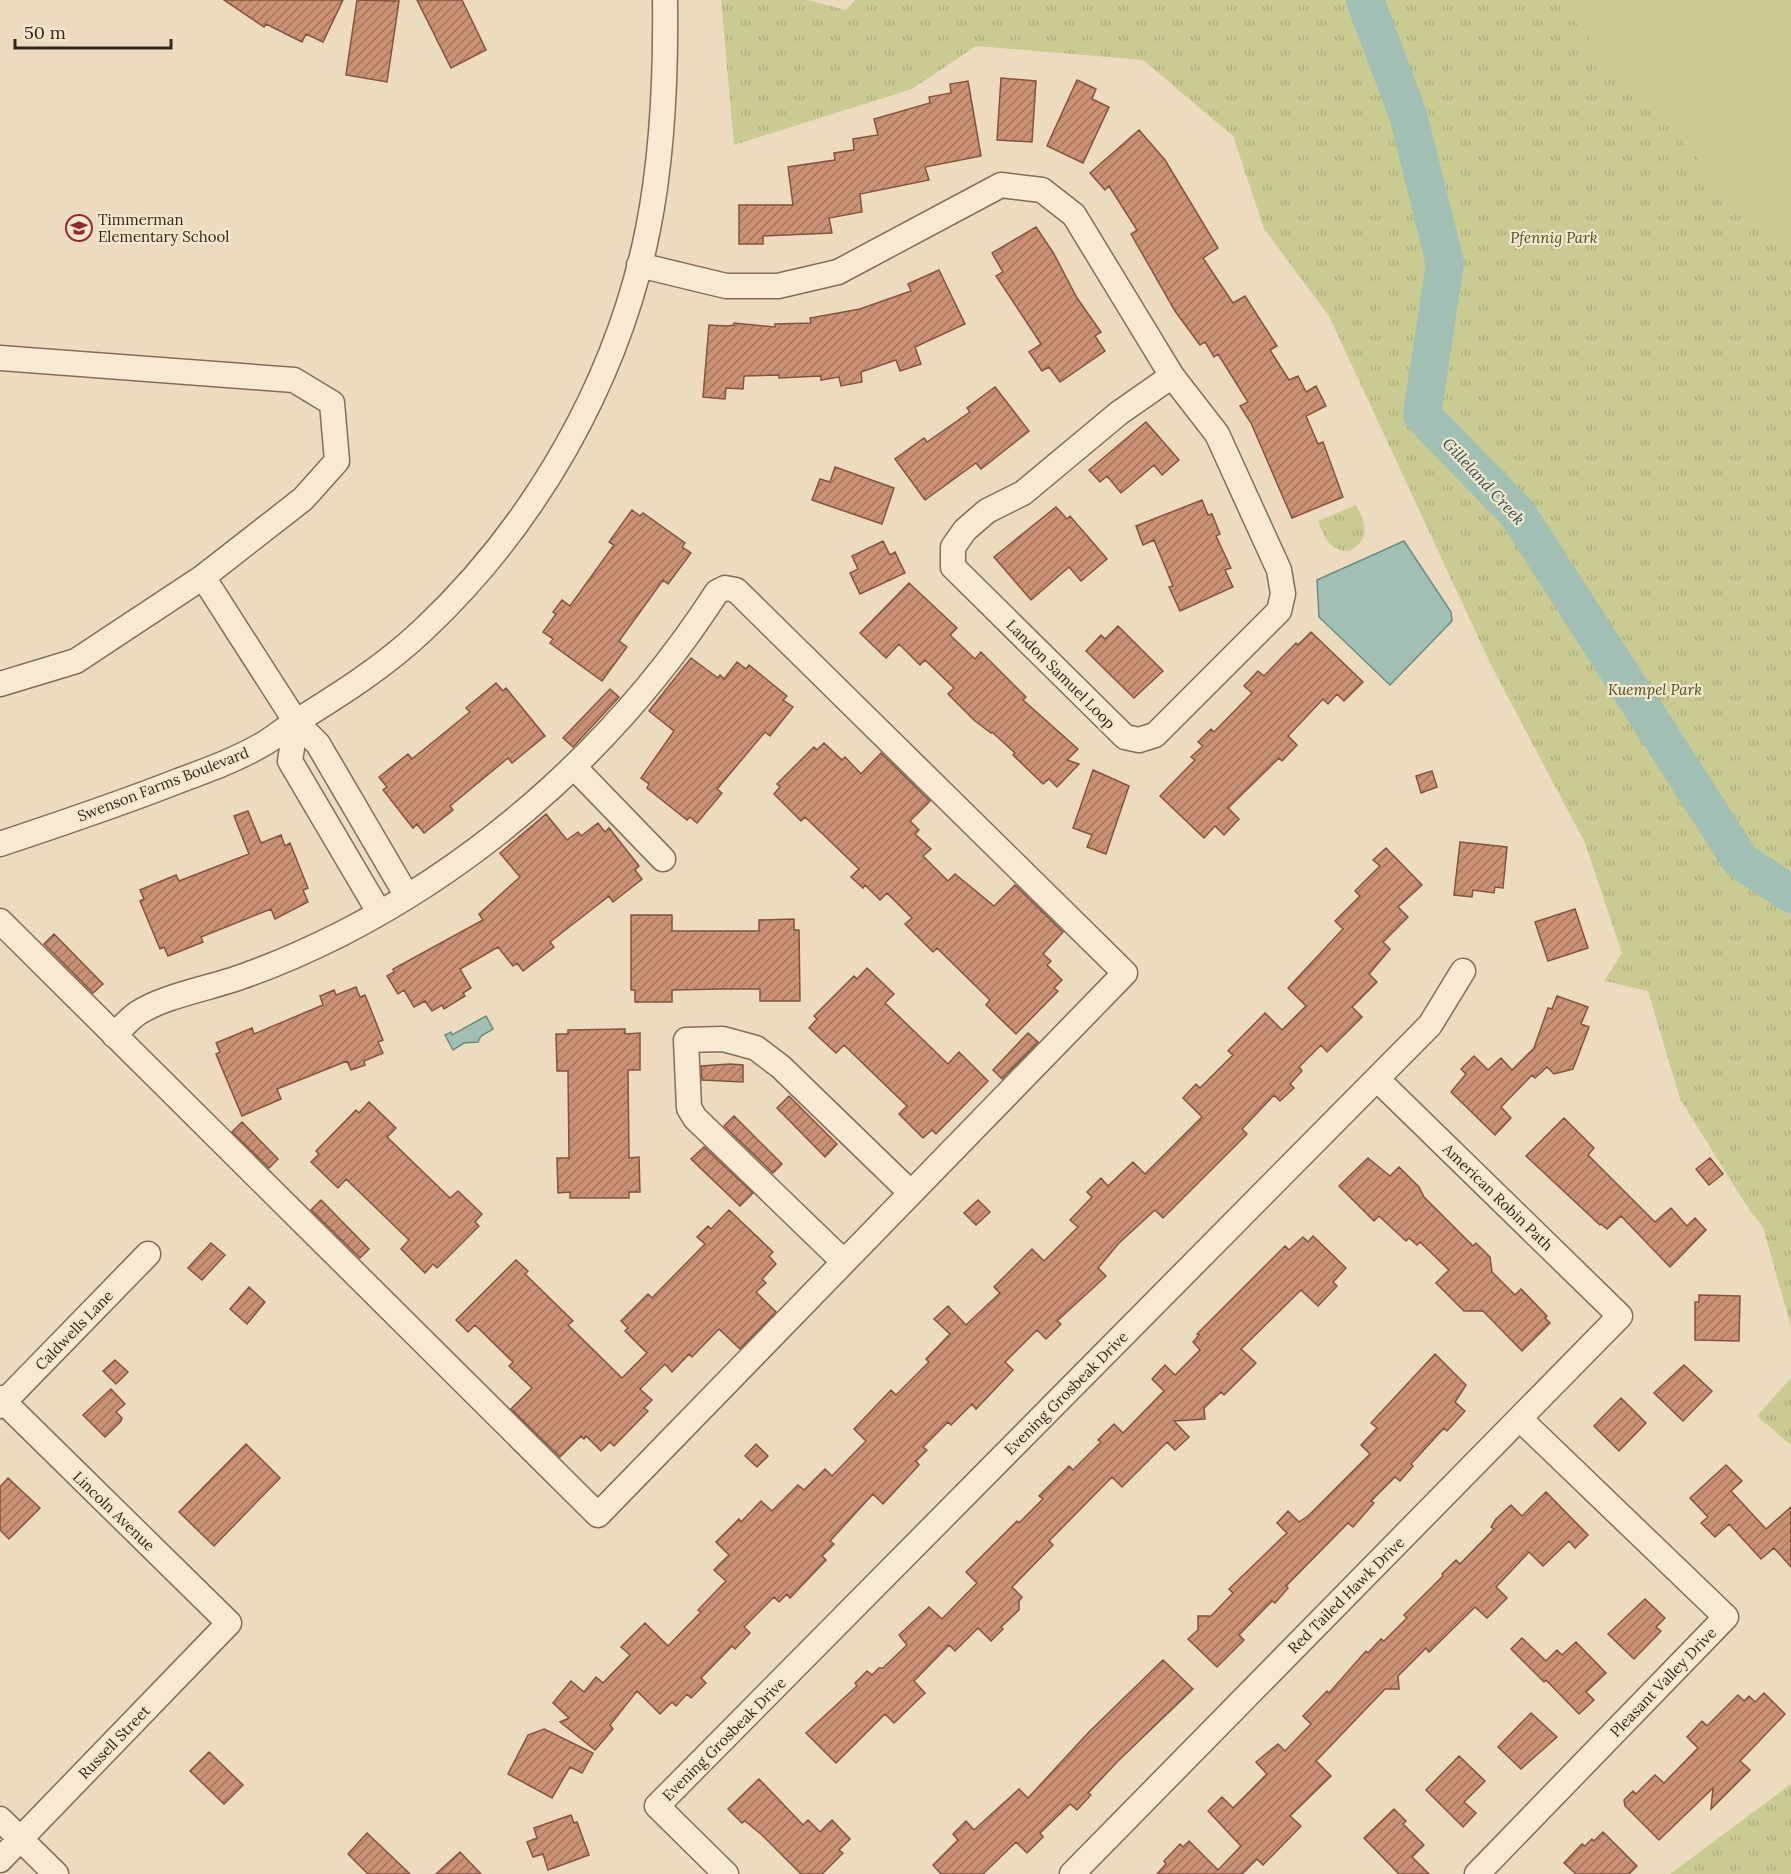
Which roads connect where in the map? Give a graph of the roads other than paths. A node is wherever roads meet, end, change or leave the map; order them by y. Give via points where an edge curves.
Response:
1 (665, 0) edge
2 (639, 265) junction
3 (0, 358) edge
4 (1172, 376) junction
5 (203, 577) junction
6 (0, 684) edge
7 (296, 722) junction
8 (574, 767) junction
9 (0, 844) edge
10 (663, 859) dead end
11 (407, 896) junction
12 (379, 912) junction
13 (2, 923) edge
14 (1463, 971) dead end
15 (114, 1035) junction
16 (1377, 1079) junction
17 (911, 1193) junction
18 (148, 1254) dead end
19 (844, 1262) junction
20 (1620, 1316) joint
21 (1, 1402) edge
22 (1520, 1419) junction
23 (229, 1623) joint
24 (0, 1819) edge
25 (20, 1839) junction
26 (0, 1860) edge
27 (1083, 1870) edge
28 (56, 1874) edge
29 (726, 1874) edge
30 (1477, 1874) edge

1 - 2 street, Swenson Farms Boulevard via 657,175
2 - 4 street, Landon Samuel Loop via 726,286 778,286 838,272 1001,185 1042,190 1074,215
2 - 7 street, Swenson Farms Boulevard via 598,383 548,480 504,542 423,631 361,681
3 - 5 street via 294,380 332,403 337,461 303,499
4 - 4 street, Landon Samuel Loop via 1217,434 1279,570 1283,594 1279,610 1155,735 1139,740 1125,737 953,567 953,547 965,530 987,512 1023,493 1119,413
5 - 6 street via 76,661
5 - 7 street
7 - 9 street, Swenson Farms Boulevard via 266,743 220,765
7 - 11 street via 318,744
7 - 12 street via 290,761
8 - 10 street
8 - 11 street via 508,826
8 - 17 street via 649,686 717,592 725,588 736,590 1125,973
11 - 12 street
12 - 15 street via 340,934 249,974 154,1005 138,1013
13 - 15 street
14 - 16 street, Evening Grosbeak Drive via 1430,1025
15 - 19 street via 598,1515
16 - 20 street, American Robin Path
16 - 29 street, Evening Grosbeak Drive via 657,1806
17 - 19 street
17 - 19 street via 781,1067 756,1048 723,1039 686,1040 689,1108 694,1118
18 - 21 street, Caldwells Lane
20 - 22 street, Red Tailed Hawk Drive
21 - 23 street, Lincoln Avenue
22 - 27 street, Red Tailed Hawk Drive
22 - 30 street, Pleasant Valley Drive via 1726,1617
23 - 25 street, Russell Street
24 - 25 street
25 - 26 street, Russell Street
25 - 28 street

